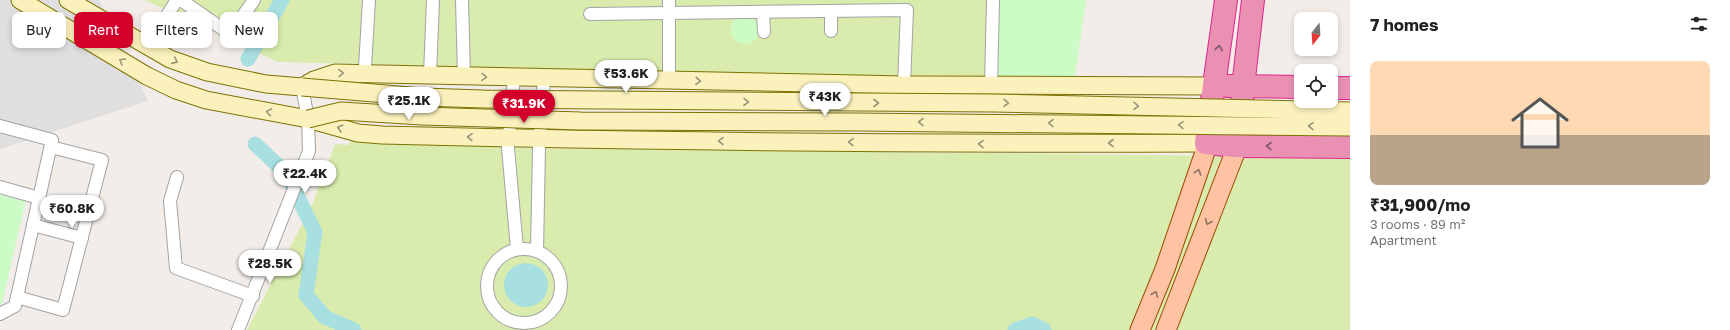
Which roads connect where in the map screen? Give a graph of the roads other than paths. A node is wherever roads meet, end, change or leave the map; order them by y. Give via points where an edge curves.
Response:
1 (20, 0) edge
2 (68, 0) edge
3 (254, 0) edge
4 (369, 0) edge
5 (433, 0) edge
6 (462, 0) edge
7 (669, 0) edge
8 (993, 0) edge
9 (1226, 0) edge
10 (1253, 0) edge
11 (184, 1) edge
12 (87, 4) edge
13 (831, 11) junction
14 (175, 12) edge
15 (763, 12) junction
16 (669, 13) junction
17 (590, 14) dead end
18 (831, 31) dead end
19 (764, 32) dead end
20 (141, 42) edge
21 (151, 48) edge
22 (364, 73) junction
23 (430, 75) junction
24 (464, 77) junction
25 (514, 77) junction
26 (544, 78) junction
27 (669, 80) junction
28 (904, 85) junction
29 (991, 86) junction
30 (1213, 86) junction
31 (1243, 86) junction
32 (302, 87) junction
33 (1294, 87) edge
34 (1338, 88) edge
35 (1350, 88) edge
36 (1350, 111) edge
37 (308, 119) junction
38 (0, 126) edge
39 (1350, 127) edge
40 (508, 138) junction
41 (540, 138) junction
42 (1206, 143) junction
43 (1236, 146) junction
44 (51, 147) junction
45 (1350, 147) edge
46 (177, 177) dead end
47 (0, 187) edge
48 (39, 198) junction
49 (33, 225) junction
50 (82, 238) junction
51 (518, 249) junction
52 (537, 251) junction
53 (253, 296) junction
54 (17, 297) junction
55 (0, 314) edge
56 (525, 327) edge
57 (238, 330) edge
58 (1140, 330) edge
59 (1166, 330) edge

37 -> 1 main road via 212,101 176,90 147,76
2 - 12 main road
3 - 11 street via 230,34
4 - 22 street
5 - 23 street
6 - 24 street
7 - 16 street
8 - 29 street
30 -> 9 highway
10 - 31 highway
11 - 14 street
12 - 20 main road
13 - 15 street
13 - 18 street
13 - 28 street via 907,10
15 - 16 street
15 - 19 street
16 - 17 street
16 - 27 street
21 -> 32 main road via 170,59 207,72 266,84
22 - 23 main road
32 -> 22 main road via 327,75
23 - 24 main road
24 -> 25 main road
25 - 26 main road
25 - 40 street
26 - 27 main road
26 - 41 street
27 -> 28 main road
28 - 29 main road
29 - 30 main road
30 - 31 highway
30 - 42 highway
31 - 33 highway
31 - 43 highway
32 -> 36 main road, bridge via 422,97 483,99 993,103
32 - 37 street
34 - 35 highway
39 -> 37 main road, bridge via 581,121 341,111
40 -> 37 main road via 382,135 358,132
37 - 53 street via 309,152
38 - 44 street via 52,140
40 - 41 main road
40 - 51 street
42 -> 41 main road via 1000,144
41 - 52 street
42 - 43 highway
58 -> 42 main road via 1165,269
45 -> 43 highway
43 -> 59 main road
44 - 48 street
44 - 50 street via 102,160
46 - 53 street via 170,200 176,268
47 - 48 street
48 - 49 street
49 - 50 street
49 - 54 street
50 - 54 street via 63,310
51 - 52 street
51 - 56 street via 505,253 496,261 489,271 486,290 493,308 502,317
52 - 56 street via 552,262 559,272 560,295 556,307 547,316
53 - 57 street
54 - 55 street via 15,306

